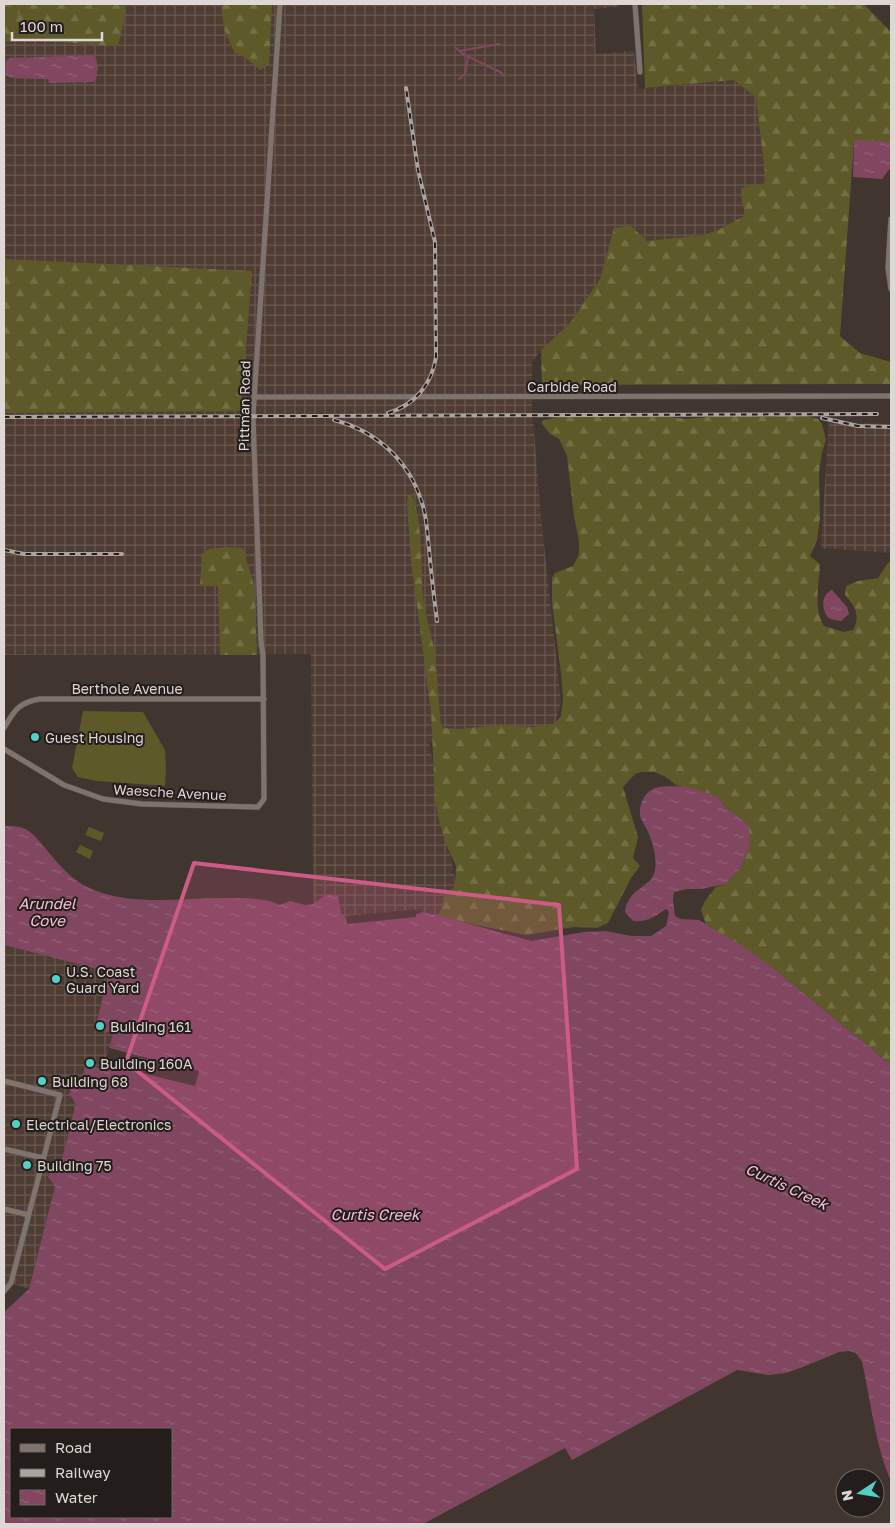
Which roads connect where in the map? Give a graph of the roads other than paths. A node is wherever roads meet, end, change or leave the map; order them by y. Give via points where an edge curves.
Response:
1 (280, 4) edge
2 (635, 4) edge
3 (640, 72) dead end
4 (891, 219) edge
5 (891, 288) edge
6 (891, 396) edge
7 (254, 397) junction
8 (264, 699) junction
9 (4, 728) edge
10 (4, 749) edge
11 (258, 806) joint
12 (4, 1081) edge
13 (4, 1149) edge
14 (43, 1158) junction
15 (4, 1209) edge
16 (29, 1215) junction
17 (4, 1291) edge

1 - 7 street, Pittman Road
2 - 3 street
4 - 5 street via 888,268
6 - 7 street, Carbide Road
7 - 8 street, Pittman Road
8 - 9 street, Berthole Avenue via 39,699 19,706
8 - 11 street, Pittman Road via 264,799
10 - 11 street, Waesche Avenue via 64,785 103,799 142,804
12 - 14 street via 60,1095
13 - 14 street
14 - 16 street
15 - 16 street
16 - 17 street via 11,1283

